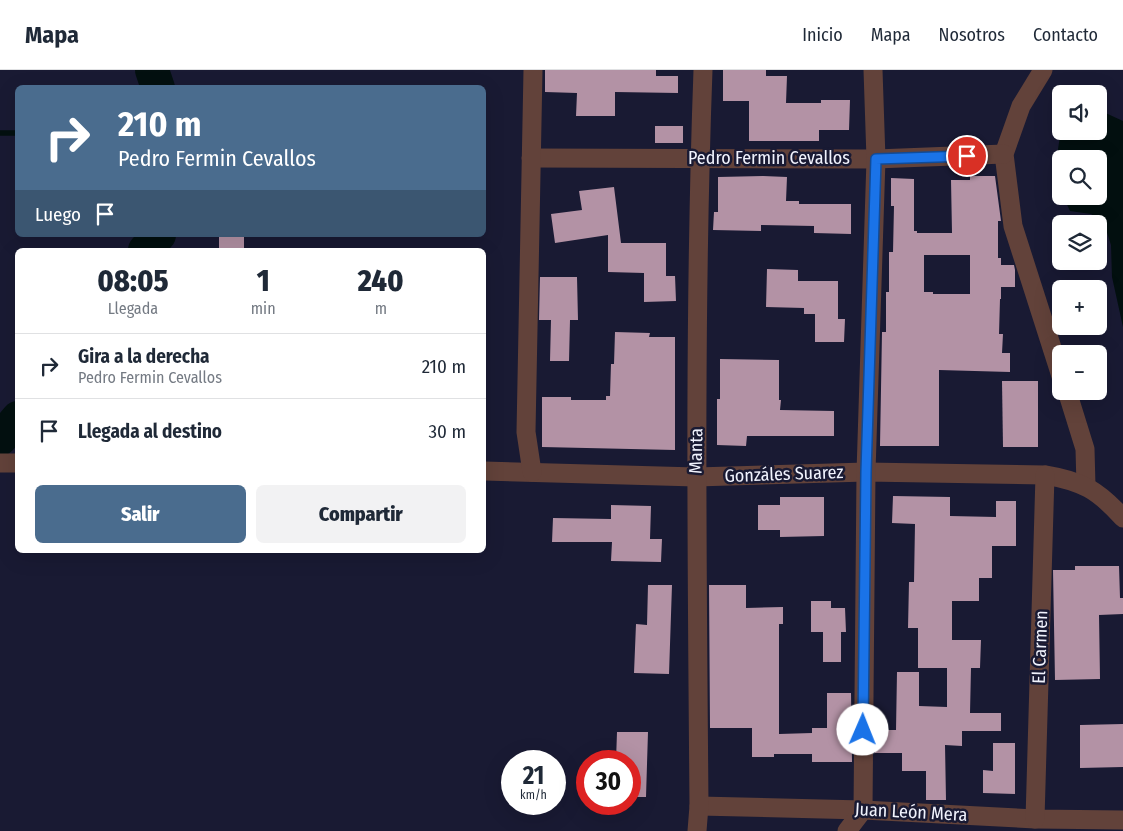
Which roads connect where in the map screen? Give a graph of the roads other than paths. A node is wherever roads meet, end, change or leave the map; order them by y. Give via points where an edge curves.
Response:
1 (533, 70) edge
2 (703, 70) edge
3 (873, 70) edge
4 (1043, 70) edge
5 (1004, 154) junction
6 (532, 158) junction
7 (700, 158) junction
8 (876, 159) junction
9 (1052, 350) edge
10 (1070, 400) edge
11 (486, 471) edge
12 (532, 472) junction
13 (866, 472) junction
14 (1046, 475) junction
15 (696, 477) junction
16 (1086, 486) junction
17 (1123, 518) edge
18 (699, 806) junction
19 (863, 810) junction
20 (1035, 819) junction
21 (1123, 820) edge
22 (697, 831) edge
23 (847, 831) edge

1 - 6 street
2 - 7 street, Manta
3 - 8 street
4 - 5 street via 1021,106
5 - 8 street, Pedro Fermin Cevallos
5 - 9 street via 1012,226
6 - 7 street, Pedro Fermin Cevallos
6 - 12 street via 526,432
7 - 8 street, Pedro Fermin Cevallos
7 - 15 street, Manta
8 - 13 street
10 - 16 street via 1085,449
11 - 12 street, Gonzáles Suarez
12 - 15 street, Gonzáles Suarez
13 - 14 street, Gonzáles Suarez
13 - 15 street, Gonzáles Suarez
13 - 19 street
14 - 16 street, Gonzáles Suarez via 1070,479
14 - 20 street, El Carmen
15 - 18 street, Manta
16 - 17 street, Gonzáles Suarez via 1108,501
18 - 19 street, Juan León Mera
18 - 22 street, Manta
19 - 20 street, Juan León Mera
19 - 23 street
20 - 21 street, Juan León Mera

